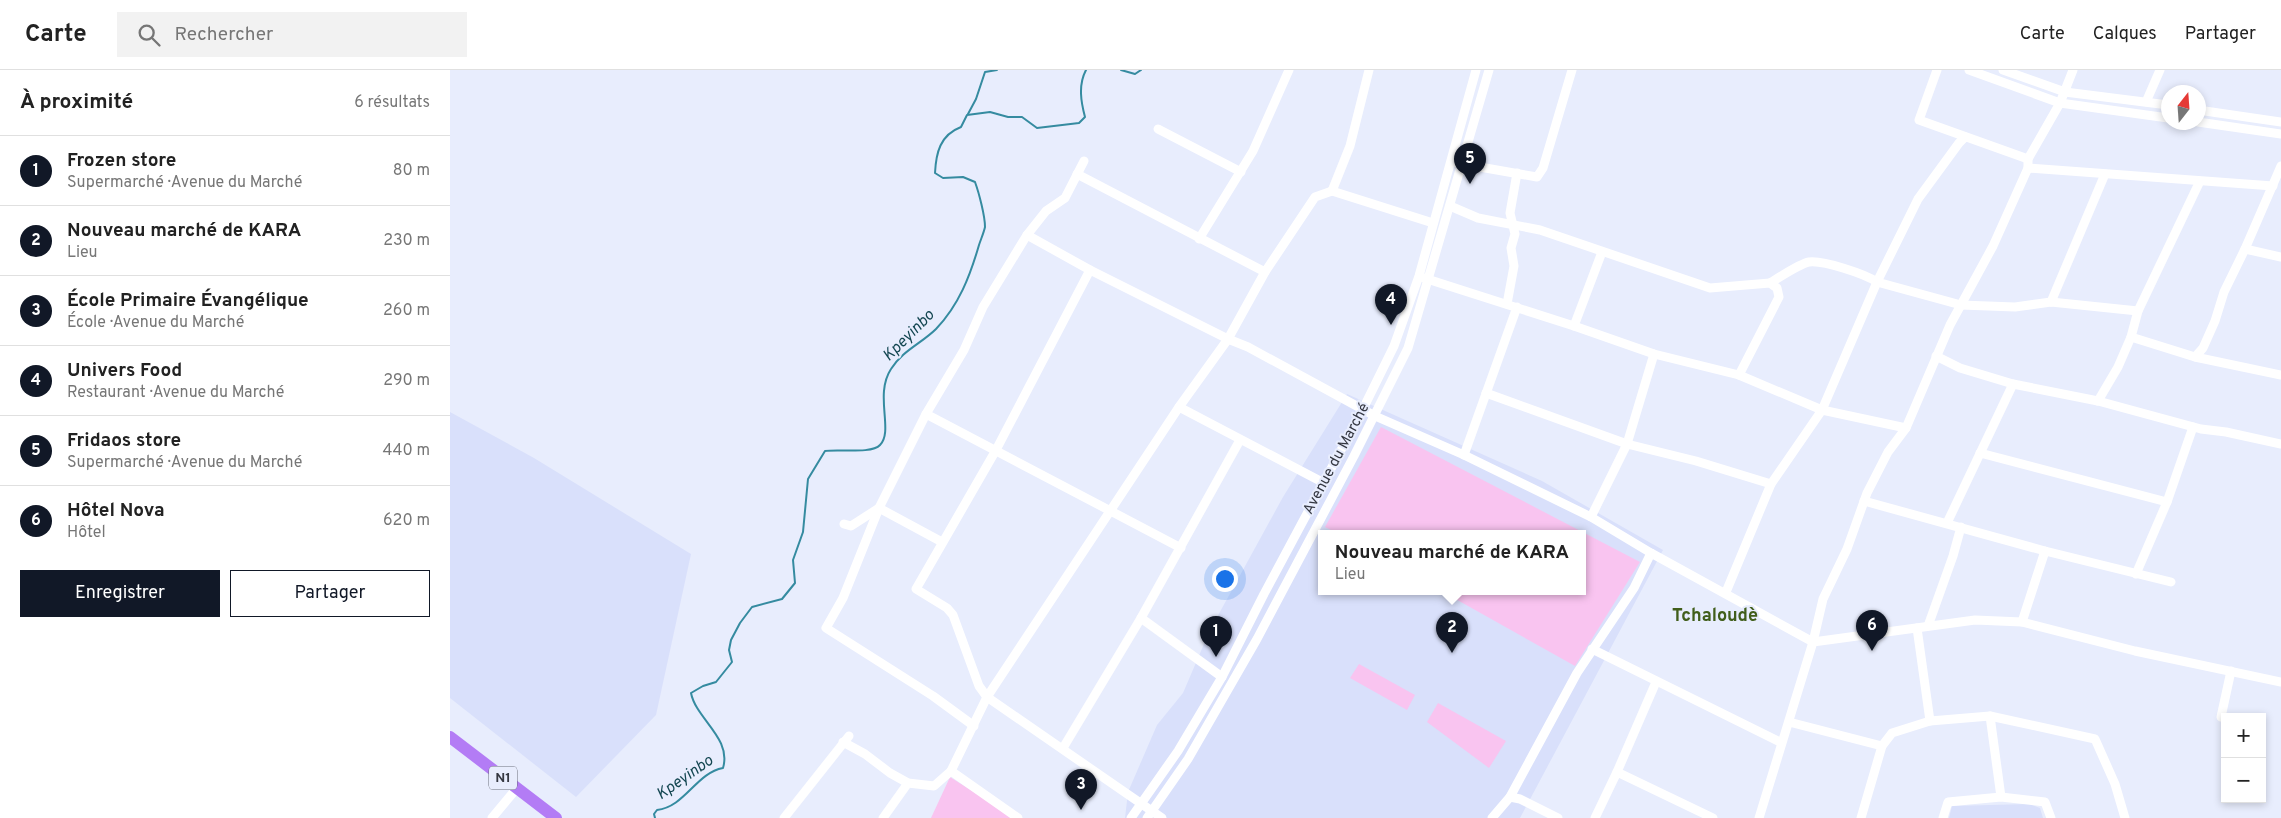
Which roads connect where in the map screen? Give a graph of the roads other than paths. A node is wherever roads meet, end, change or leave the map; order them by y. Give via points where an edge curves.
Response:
1 (1289, 70) edge
2 (1369, 70) edge
3 (1476, 70) edge
4 (1489, 70) edge
5 (1572, 70) edge
6 (1937, 70) edge
7 (1969, 70) edge
8 (2003, 70) edge
9 (2073, 70) edge
10 (2160, 70) edge
11 (2065, 92) junction
12 (2146, 102) junction
13 (2060, 103) junction
14 (2161, 104) edge
15 (2206, 111) edge
16 (2161, 117) edge
17 (2281, 122) edge
18 (2206, 123) edge
19 (1158, 129) dead end
20 (2281, 134) edge
21 (1965, 137) junction
22 (1084, 160) dead end
23 (1451, 161) junction
24 (2028, 163) junction
25 (1463, 164) junction
26 (2281, 166) edge
27 (1241, 172) junction
28 (1517, 172) junction
29 (1077, 174) junction
30 (2105, 174) junction
31 (2200, 181) junction
32 (2273, 186) junction
33 (1332, 191) junction
34 (1450, 206) junction
35 (1433, 223) junction
36 (1511, 224) junction
37 (1027, 235) junction
38 (1198, 239) junction
39 (2245, 249) junction
40 (1602, 252) junction
41 (2281, 257) edge
42 (1090, 270) junction
43 (1265, 272) junction
44 (1418, 276) junction
45 (1429, 280) junction
46 (1877, 282) junction
47 (1770, 283) junction
48 (2051, 302) junction
49 (1507, 304) junction
50 (1961, 305) junction
51 (1516, 307) junction
52 (2138, 311) junction
53 (1574, 326) junction
54 (2131, 337) junction
55 (1228, 339) junction
56 (1654, 354) junction
57 (1936, 356) junction
58 (2195, 357) junction
59 (1739, 375) junction
60 (2281, 375) edge
61 (2013, 384) junction
62 (1486, 393) junction
63 (2098, 401) junction
64 (1179, 407) junction
65 (1364, 409) junction
66 (1822, 410) junction
67 (926, 414) junction
68 (1375, 416) junction
69 (2193, 427) junction
70 (1906, 428) junction
71 (1240, 440) junction
72 (1627, 444) junction
73 (2281, 444) edge
74 (996, 450) junction
75 (1980, 453) junction
76 (1464, 455) junction
77 (1324, 483) junction
78 (1771, 484) junction
79 (1864, 501) junction
80 (2167, 502) junction
81 (879, 508) junction
82 (1112, 512) junction
83 (1591, 516) junction
84 (1947, 523) junction
85 (844, 524) dead end
86 (1961, 527) junction
87 (942, 542) junction
88 (1181, 548) junction
89 (2045, 551) junction
90 (1651, 553) junction
91 (2136, 574) junction
92 (2172, 582) dead end
93 (1726, 592) junction
94 (1141, 618) junction
95 (2022, 622) junction
96 (1928, 626) junction
97 (1916, 628) junction
98 (1245, 632) junction
99 (1257, 639) junction
100 (1812, 642) junction
101 (1592, 650) junction
102 (2231, 671) junction
103 (1222, 677) junction
104 (1656, 682) junction
105 (2281, 682) edge
106 (987, 697) junction
107 (2222, 713) edge
108 (1990, 716) junction
109 (1930, 721) junction
110 (1789, 722) junction
111 (974, 726) junction
112 (450, 737) edge
113 (1780, 742) junction
114 (1882, 746) junction
115 (1063, 748) junction
116 (1178, 751) junction
117 (1188, 759) junction
118 (950, 771) junction
119 (1617, 772) junction
120 (908, 783) junction
121 (516, 788) junction
122 (1510, 797) junction
123 (2001, 797) junction
124 (1140, 805) junction
125 (1149, 815) edge
126 (492, 818) edge
127 (556, 818) edge
128 (784, 818) edge
129 (883, 818) edge
130 (1018, 818) edge
131 (1131, 818) edge
132 (1162, 818) edge
133 (1492, 818) edge
134 (1558, 818) edge
135 (1595, 818) edge
136 (1713, 818) edge
137 (1759, 818) edge
138 (1861, 818) edge
139 (1943, 818) edge
140 (2051, 818) edge
141 (2125, 818) edge

1 - 27 street
2 - 33 street via 1350,146
3 - 23 street, Avenue du Marché
4 - 25 street, Avenue du Marché
5 - 28 street via 1543,168 1537,177
6 - 21 street via 1919,120
7 - 13 street
8 - 11 street
9 - 11 street
10 - 12 street
11 - 12 street
11 - 13 street
12 - 14 street
13 - 16 street
13 - 24 street
15 - 17 street
18 - 20 street
19 - 27 street
21 - 24 street
21 - 46 street via 1918,199
22 - 29 street
23 - 25 street
23 - 35 street, Avenue du Marché
24 - 30 street
24 - 50 street via 1993,246
25 - 28 street
25 - 34 street, Avenue du Marché
26 - 32 street
27 - 38 street
28 - 36 street
29 - 37 street via 1065,198 1046,211
29 - 38 street
30 - 31 street
30 - 48 street
31 - 32 street
31 - 52 street
32 - 39 street
33 - 35 street
33 - 43 street via 1315,197
34 - 36 street via 1478,218
34 - 45 street, Avenue du Marché
35 - 44 street, Avenue du Marché
36 - 40 street via 1540,230
36 - 49 street via 1515,234 1511,248 1514,266
37 - 42 street
37 - 67 street via 983,307 964,350
38 - 43 street
39 - 41 street
39 - 58 street via 2224,292 2203,348
40 - 47 street via 1710,288
40 - 53 street
42 - 55 street
42 - 74 street
43 - 55 street
44 - 45 street
44 - 65 street, Avenue du Marché via 1394,346
45 - 49 street
45 - 68 street, Avenue du Marché via 1408,348
46 - 47 street via 1849,269 1810,262
46 - 50 street
46 - 66 street
47 - 59 street via 1777,288 1779,297
48 - 50 street via 2015,308
48 - 52 street
49 - 51 street
50 - 57 street
51 - 53 street
51 - 62 street
52 - 54 street
53 - 56 street
54 - 58 street
54 - 63 street
55 - 64 street
55 - 65 street
56 - 59 street
56 - 72 street
57 - 61 street via 1960,368
57 - 70 street
58 - 60 street
59 - 66 street
61 - 63 street
61 - 75 street
62 - 72 street
62 - 76 street
63 - 69 street
64 - 71 street
64 - 82 street
65 - 68 street
65 - 77 street, Avenue du Marché
66 - 70 street
66 - 78 street
67 - 74 street
67 - 81 street
68 - 76 street
68 - 99 street, Avenue du Marché
69 - 73 street
69 - 80 street
70 - 79 street via 1888,452
71 - 77 street
71 - 88 street
72 - 78 street
72 - 83 street
74 - 82 street
74 - 87 street
75 - 80 street
75 - 84 street
76 - 83 street
77 - 98 street, Avenue du Marché
78 - 93 street
79 - 84 street
79 - 100 street via 1847,549 1822,599
80 - 91 street
81 - 85 street via 851,526
81 - 87 street
81 - 111 street via 842,598 826,628
82 - 88 street
82 - 106 street
83 - 90 street
84 - 86 street
86 - 89 street
86 - 96 street
87 - 106 street via 916,589 948,608 953,615 979,686
88 - 94 street
89 - 91 street
89 - 95 street
90 - 93 street
90 - 101 street via 1634,588
91 - 92 street
93 - 100 street
94 - 103 street
94 - 115 street
95 - 96 street via 1975,620
95 - 102 street
96 - 97 street
97 - 100 street
97 - 109 street
98 - 99 street
98 - 103 street, Avenue du Marché
99 - 117 street, Avenue du Marché
100 - 110 street
101 - 104 street
101 - 122 street
102 - 105 street
102 - 107 street
103 - 116 street, Avenue du Marché
104 - 113 street
104 - 119 street
106 - 111 street
106 - 115 street
108 - 109 street
108 - 123 street
108 - 141 street via 2095,739 2115,784
109 - 114 street via 1892,734
110 - 113 street
110 - 114 street
111 - 118 street
112 - 121 highway, N1
113 - 137 street
114 - 138 street
115 - 124 street
116 - 117 street
116 - 124 street, Avenue du Marché
117 - 125 street, Avenue du Marché
118 - 120 street via 934,786
118 - 130 street
119 - 135 street
119 - 136 street
120 - 128 street via 846,739
120 - 129 street
121 - 126 street
121 - 127 highway, N1
122 - 133 street
122 - 134 street
123 - 139 street via 1948,802
123 - 140 street via 2045,802
124 - 125 street
124 - 131 street, Avenue du Marché
125 - 132 street

